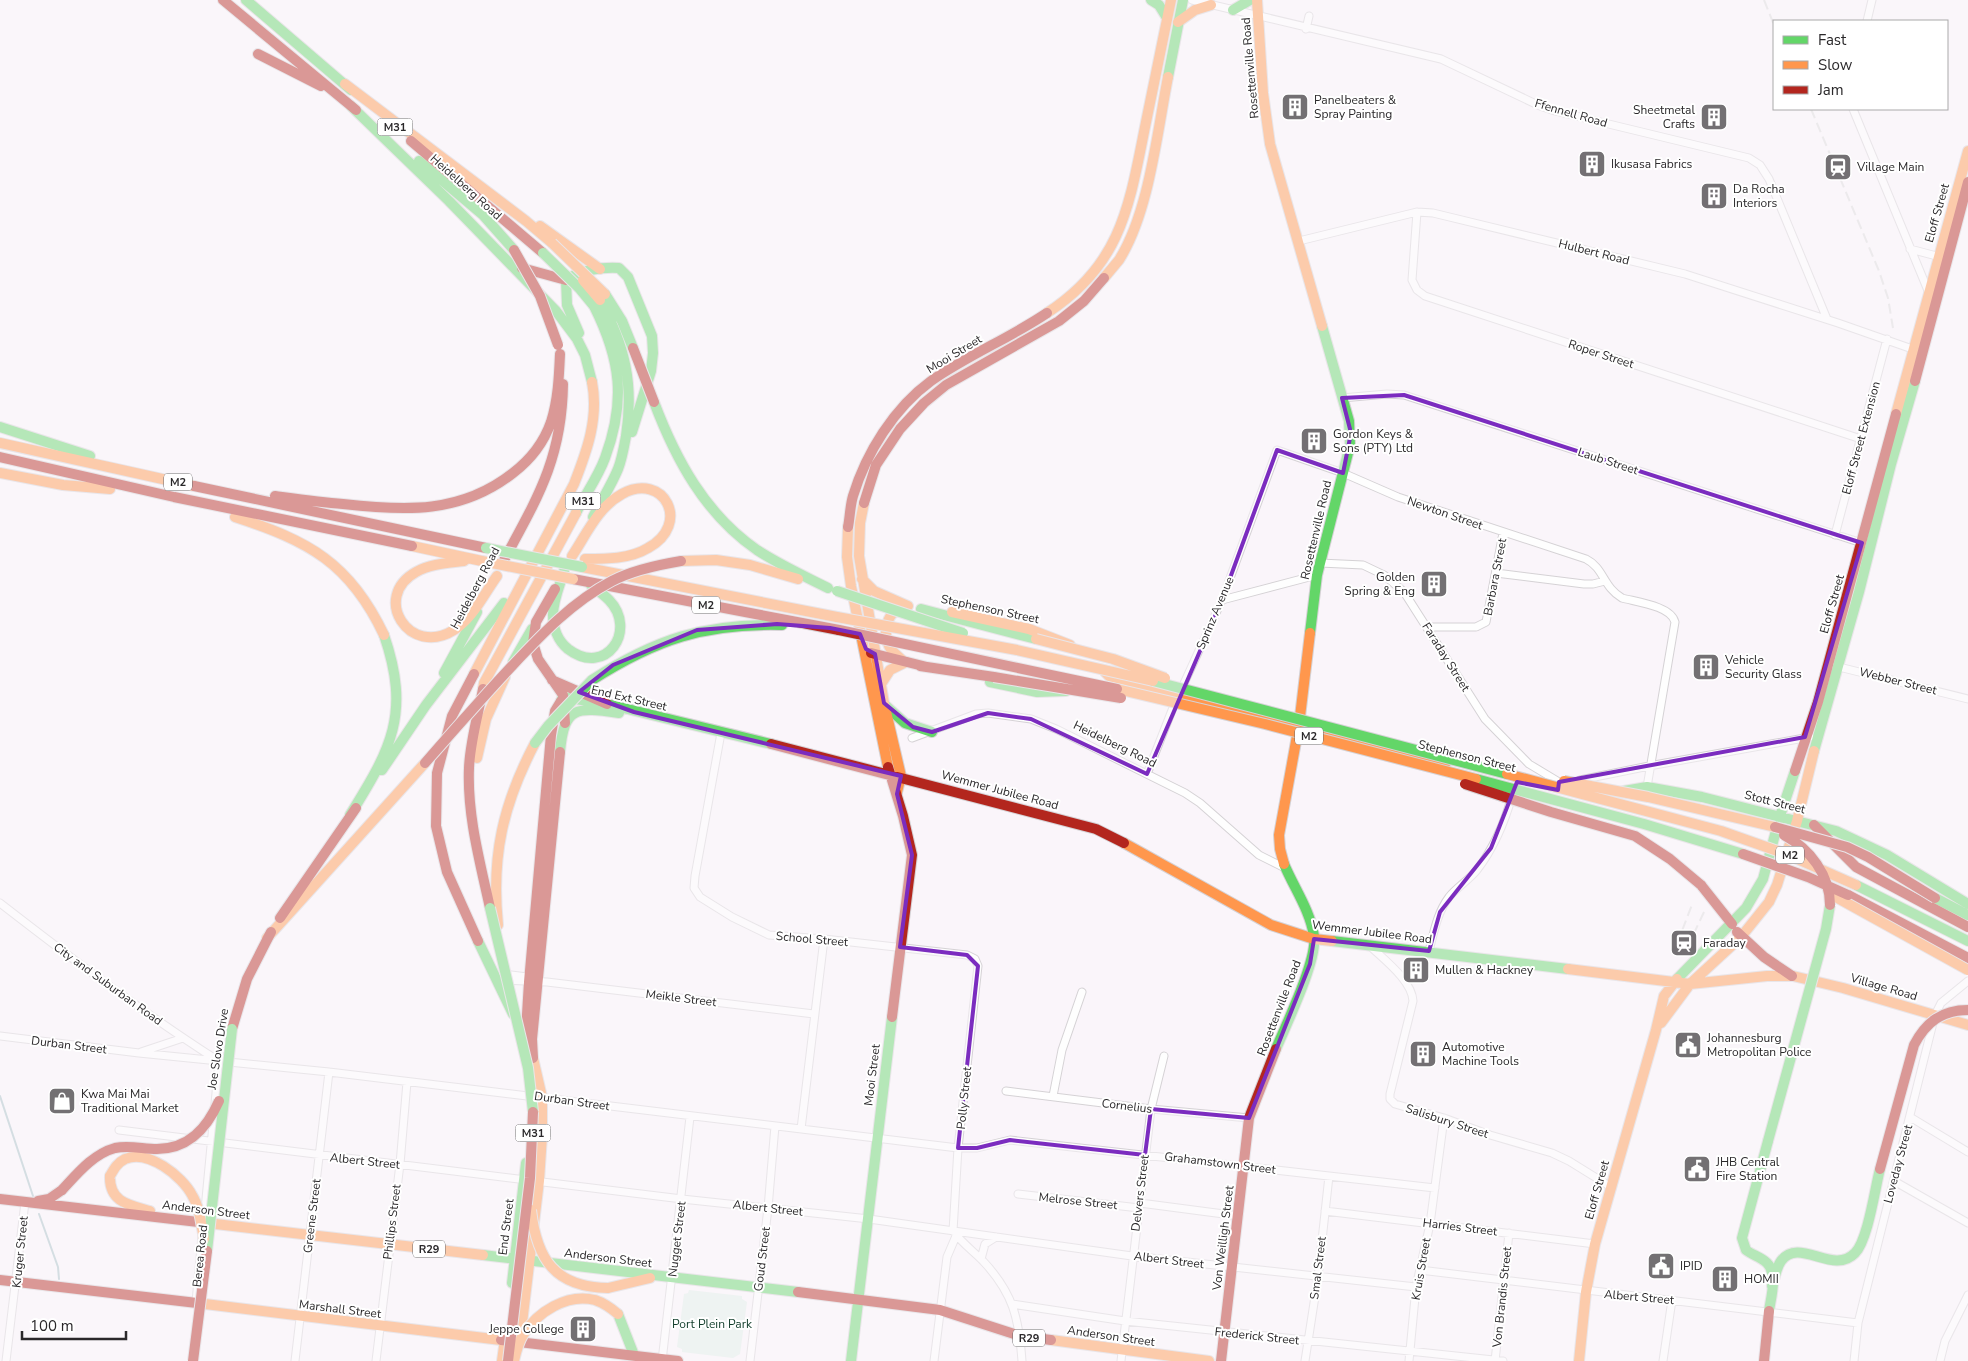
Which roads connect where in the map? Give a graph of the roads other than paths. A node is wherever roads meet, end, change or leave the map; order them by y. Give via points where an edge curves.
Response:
1 (223, 0) edge
2 (246, 0) edge
3 (1151, 0) edge
4 (1171, 0) edge
5 (1183, 0) edge
6 (1192, 0) edge
7 (1250, 0) edge
8 (1258, 0) edge
9 (1872, 0) edge
10 (1210, 3) edge
11 (1233, 10) junction
12 (1309, 16) dead end
13 (1259, 17) junction
14 (1167, 18) junction
15 (1866, 20) edge
16 (1178, 22) junction
17 (1306, 28) junction
18 (258, 54) dead end
19 (341, 81) junction
20 (334, 92) junction
21 (351, 106) junction
22 (1853, 110) edge
23 (1968, 155) edge
24 (1968, 182) edge
25 (1417, 212) junction
26 (1299, 241) junction
27 (548, 248) junction
28 (1910, 249) junction
29 (1943, 257) junction
30 (511, 265) junction
31 (600, 270) junction
32 (566, 280) junction
33 (1929, 293) junction
34 (599, 300) junction
35 (1827, 320) junction
36 (1886, 339) junction
37 (559, 349) junction
38 (1919, 349) junction
39 (590, 370) junction
40 (1342, 398) junction
41 (0, 427) edge
42 (1861, 439) junction
43 (0, 443) edge
44 (1277, 450) joint
45 (0, 457) edge
46 (618, 469) junction
47 (0, 473) edge
48 (1343, 473) junction
49 (154, 477) junction
50 (176, 482) junction
51 (148, 491) junction
52 (174, 497) junction
53 (1504, 533) junction
54 (1835, 535) junction
55 (1867, 545) junction
56 (572, 556) junction
57 (478, 560) junction
58 (584, 563) junction
59 (1320, 563) junction
60 (532, 566) junction
61 (564, 571) junction
62 (1496, 573) junction
63 (1317, 575) junction
64 (496, 576) junction
65 (862, 579) junction
66 (576, 580) junction
67 (1605, 581) junction
68 (832, 589) junction
69 (1222, 600) junction
70 (866, 602) junction
71 (853, 605) junction
72 (908, 606) junction
73 (921, 609) junction
74 (536, 623) junction
75 (1428, 627) junction
76 (834, 629) junction
77 (862, 643) junction
78 (1017, 650) junction
79 (875, 654) junction
80 (905, 662) junction
81 (1833, 665) junction
82 (920, 666) junction
83 (1108, 676) junction
84 (552, 680) junction
85 (881, 684) junction
86 (1202, 694) junction
87 (1179, 695) junction
88 (563, 697) junction
89 (1968, 699) edge
90 (884, 703) junction
91 (606, 704) junction
92 (426, 705) junction
93 (1202, 710) junction
94 (565, 722) junction
95 (682, 723) junction
96 (1299, 725) junction
97 (932, 732) junction
98 (721, 733) junction
99 (1805, 737) junction
100 (1818, 737) junction
101 (912, 738) dead end
102 (1426, 752) junction
103 (1417, 763) junction
104 (1649, 766) junction
105 (890, 774) junction
106 (1147, 774) junction
107 (901, 776) junction
108 (1517, 782) junction
109 (470, 786) junction
110 (1559, 786) junction
111 (1646, 787) junction
112 (897, 794) junction
113 (350, 816) junction
114 (1780, 816) junction
115 (1797, 821) junction
116 (1746, 822) junction
117 (1814, 825) junction
118 (1774, 863) junction
119 (1285, 868) junction
120 (0, 903) edge
121 (1968, 904) edge
122 (1968, 915) edge
123 (1732, 924) junction
124 (1968, 927) edge
125 (1741, 936) junction
126 (267, 938) junction
127 (824, 939) junction
128 (1314, 939) junction
129 (1968, 941) edge
130 (1368, 944) junction
131 (900, 947) junction
132 (1429, 951) junction
133 (1968, 958) edge
134 (503, 961) junction
135 (978, 966) joint
136 (1968, 970) edge
137 (494, 976) junction
138 (1793, 976) junction
139 (536, 980) junction
140 (1674, 982) junction
141 (1968, 982) edge
142 (1690, 984) junction
143 (1082, 992) dead end
144 (1968, 1010) edge
145 (814, 1014) junction
146 (1935, 1016) junction
147 (1968, 1025) edge
148 (1656, 1030) junction
149 (0, 1036) edge
150 (183, 1038) junction
151 (525, 1038) junction
152 (139, 1053) junction
153 (1164, 1056) dead end
154 (219, 1061) junction
155 (329, 1072) junction
156 (407, 1082) junction
157 (224, 1087) junction
158 (1006, 1091) dead end
159 (527, 1095) junction
160 (1053, 1096) junction
161 (542, 1097) junction
162 (1151, 1108) junction
163 (690, 1117) junction
164 (1910, 1117) junction
165 (1249, 1118) junction
166 (1444, 1118) junction
167 (776, 1126) junction
168 (801, 1129) junction
169 (119, 1130) dead end
170 (877, 1139) junction
171 (1005, 1140) joint
172 (212, 1142) junction
173 (958, 1148) junction
174 (1968, 1152) edge
175 (1145, 1155) junction
176 (319, 1156) junction
177 (400, 1164) junction
178 (1244, 1166) junction
179 (1329, 1176) junction
180 (531, 1180) junction
181 (1894, 1181) junction
182 (1611, 1187) junction
183 (1434, 1188) junction
184 (1018, 1194) dead end
185 (0, 1199) edge
186 (682, 1199) junction
187 (28, 1202) junction
188 (1139, 1205) junction
189 (768, 1208) junction
190 (1325, 1211) junction
191 (1239, 1216) junction
192 (170, 1218) junction
193 (869, 1219) junction
194 (204, 1223) junction
195 (1968, 1223) edge
196 (1430, 1224) junction
197 (954, 1233) junction
198 (1509, 1233) junction
199 (309, 1235) junction
200 (996, 1237) junction
201 (389, 1244) junction
202 (1595, 1244) junction
203 (207, 1251) junction
204 (1132, 1256) junction
205 (514, 1259) junction
206 (981, 1259) junction
207 (529, 1261) junction
208 (1232, 1268) junction
209 (1420, 1270) junction
210 (657, 1276) junction
211 (1318, 1277) junction
212 (672, 1278) junction
213 (1504, 1279) junction
214 (0, 1280) edge
215 (16, 1283) junction
216 (1772, 1286) junction
217 (759, 1287) junction
218 (1416, 1287) junction
219 (1586, 1292) junction
220 (1968, 1295) edge
221 (859, 1299) junction
222 (1672, 1300) junction
223 (196, 1304) junction
224 (1012, 1304) junction
225 (940, 1310) junction
226 (1769, 1311) junction
227 (299, 1316) junction
228 (1125, 1321) junction
229 (1858, 1323) junction
230 (380, 1326) junction
231 (1224, 1332) junction
232 (1020, 1336) junction
233 (505, 1339) junction
234 (520, 1341) junction
235 (1308, 1341) junction
236 (1410, 1350) junction
237 (634, 1355) junction
238 (1121, 1356) edge
239 (662, 1360) edge
240 (6, 1361) edge
241 (190, 1361) edge
242 (194, 1361) edge
243 (295, 1361) edge
244 (376, 1361) edge
245 (502, 1361) edge
246 (508, 1361) edge
247 (516, 1361) edge
248 (678, 1361) edge
249 (750, 1361) edge
250 (851, 1361) edge
251 (934, 1361) edge
252 (1022, 1361) edge
253 (1208, 1361) edge
254 (1221, 1361) edge
255 (1305, 1361) edge
256 (1409, 1361) edge
257 (1497, 1361) edge
258 (1579, 1361) edge
259 (1663, 1361) edge
260 (1764, 1361) edge
261 (1854, 1361) edge
262 (1940, 1361) edge

1 - 20 main road, Heidelberg Road / M31
2 - 19 main road
3 - 14 main road via 1159,5
4 - 14 main road, Mooi Street
5 - 16 main road, Mooi Street
6 - 10 street, Ffennell Road
7 - 11 main road
8 - 13 main road, Rosettenville Road
9 - 15 street
10 - 11 street, Ffennell Road
10 - 16 main road
11 - 13 street, Ffennell Road
12 - 17 street
13 - 17 street, Ffennell Road
13 - 26 main road, Rosettenville Road via 1263,93 1270,144
14 - 71 main road, Mooi Street via 1133,189 1119,234 1085,283 1054,311 938,376 891,421 866,460 852,498 846,537
16 - 65 main road, Mooi Street via 1143,201 1118,261 1084,301 1065,316 946,385 900,428 876,466 864,501 859,541
17 - 35 street, Ffennell Road via 1442,60 1555,111 1750,158 1760,164 1769,179
18 - 20 main road
19 - 27 main road via 526,221
19 - 31 main road
20 - 21 main road, Heidelberg Road / M31
21 - 30 main road via 440,190
21 - 37 main road, Heidelberg Road / M31, bridge via 483,215 514,250 548,310
22 - 28 street
23 - 29 main road, Eloff Street
24 - 29 main road, Eloff Street
25 - 26 street, Hulbert Road
25 - 35 street, Hulbert Road via 1433,212 1685,274
25 - 42 street, Roper Street via 1412,280 1425,296
26 - 40 main road, Rosettenville Road
27 - 34 main road, bridge
27 - 34 main road, M31, bridge via 580,288
28 - 29 street
28 - 33 street
29 - 33 main road, Eloff Street
29 - 38 main road, Eloff Street
30 - 32 main road
30 - 39 main road via 565,322 582,348
31 - 32 main road
31 - 46 main road via 615,267 627,275 652,336 650,371
32 - 39 main road via 567,305 590,359
33 - 38 main road, Eloff Street
34 - 46 main road via 613,321 630,388 627,428
34 - 68 main road, bridge via 622,321 682,467 705,502 747,543
34 - 109 main road, M31 via 618,367 615,426 604,460 484,683 472,746
35 - 36 street, Hulbert Road
36 - 38 street, Hulbert Road
36 - 42 street, Eloff Street Extension
37 - 50 main road via 558,386 550,424 530,460 488,490 461,502 394,510
37 - 64 main road, Heidelberg Road / M31 via 562,420 555,452 544,483
38 - 55 main road, Eloff Street
39 - 60 main road via 595,401 588,453
40 - 48 main road, Rosettenville Road via 1351,433
40 - 54 street, Laub Street via 1404,395
41 - 49 main road
42 - 54 street, Eloff Street Extension
43 - 49 main road, M2
44 - 48 street, Newton Street
44 - 69 street, Sprinz Avenue
45 - 51 main road, M2
46 - 56 main road
47 - 51 main road via 63,485
48 - 53 street, Newton Street via 1398,497
48 - 59 main road, Rosettenville Road
49 - 50 main road, M2
50 - 58 main road, M2, bridge via 310,512
51 - 52 main road, M2
52 - 57 main road, M2
52 - 113 main road via 281,533 325,557 359,591 381,629 396,685 395,719 387,749
53 - 62 street, Barbara Street
53 - 67 street, Newton Street via 1586,559 1597,566
54 - 55 street, Laub Street
55 - 81 main road, Eloff Street
56 - 58 main road via 598,515 622,493 634,489 659,492 672,513 668,532 662,540 633,555
56 - 61 main road
57 - 64 main road via 421,568 405,579 397,593 396,609 404,626 428,639 454,631
57 - 66 main road, M2, bridge
58 - 78 main road, M2, bridge via 837,617
59 - 63 main road, Rosettenville Road
59 - 75 street, Faraday Street via 1363,565 1375,569 1404,592
60 - 92 main road
60 - 137 main road via 452,716 437,773 435,809 440,850
61 - 66 main road via 553,612 554,625 570,652 596,658 609,653 616,645 620,636 620,618 612,602 602,592
61 - 74 main road
62 - 67 street via 1584,584
62 - 75 street, Barbara Street via 1484,625
63 - 69 street
63 - 96 main road, Rosettenville Road
64 - 92 main road, Heidelberg Road / M31
65 - 70 main road, Mooi Street
65 - 72 main road via 874,591
66 - 76 main road, M2
67 - 104 street, Newton Street via 1610,590 1622,598 1667,611 1676,622
68 - 78 main road, bridge
68 - 126 main road, bridge via 750,565 716,560 654,566 613,580 592,592 540,635
69 - 87 street, Sprinz Avenue
70 - 71 main road, Stephenson Street
70 - 72 main road, Stephenson Street
70 - 79 main road, Mooi Street
71 - 77 main road, Mooi Street
72 - 73 main road, Stephenson Street
72 - 80 main road via 893,611 886,637 893,652
73 - 83 main road, Stephenson Street via 966,614 1057,637 1090,657
73 - 86 main road, bridge via 1113,659 1153,672
74 - 84 main road via 534,650
74 - 109 main road via 521,646 489,713
75 - 110 street, Faraday Street via 1485,719 1529,764
76 - 93 main road, M2, bridge via 1046,672
76 - 134 main road, bridge via 777,624 697,630 668,639 613,665 592,680 558,714 536,743 512,789 503,818 495,859 495,892
77 - 79 main road
77 - 105 main road, Mooi Street
78 - 86 main road, M2, bridge
79 - 80 main road
79 - 85 main road, Mooi Street
80 - 82 main road
80 - 85 main road via 890,669
81 - 89 street, Webber Street
81 - 99 main road, Eloff Street
81 - 100 main road, Eloff Street
82 - 83 main road via 1050,694 1072,690
82 - 93 main road, bridge
83 - 87 main road, Stephenson Street
84 - 88 main road
84 - 91 main road
85 - 90 main road, Mooi Street
86 - 102 main road, M2, bridge
87 - 96 main road, Stephenson Street
87 - 106 street, Sprinz Avenue
88 - 91 main road, End Ext Street
88 - 94 main road
88 - 139 main road via 555,711 551,735
90 - 97 main road via 905,724
90 - 107 main road, Mooi Street
91 - 95 main road, End Ext Street
92 - 113 main road, Joe Slovo Drive / M31
93 - 103 main road, M2, bridge
94 - 95 main road, End Ext Street via 572,714 589,709
94 - 139 main road
95 - 98 main road
96 - 108 main road, Stephenson Street
96 - 119 main road, Rosettenville Road via 1279,844
97 - 101 street, Heidelberg Road
97 - 106 street, Heidelberg Road via 976,714 1031,719
98 - 105 main road
98 - 127 street, School Street via 694,876 697,894 732,917 769,935
99 - 100 street, Stephenson Street
99 - 104 street, Stephenson Street
99 - 114 main road, Eloff Street
100 - 115 main road, Eloff Street
102 - 116 main road, bridge via 1648,797
102 - 129 main road, M2, bridge via 1752,842 1823,869
103 - 118 main road, M2, bridge
103 - 123 main road, bridge via 1477,788 1635,836 1670,859 1700,885
104 - 110 street, Stephenson Street
104 - 111 street, Newton Street
105 - 107 main road, Wemmer Jubilee Road
105 - 112 main road, Mooi Street
106 - 119 street, Heidelberg Road via 1200,803 1259,855
107 - 112 main road, Mooi Street
107 - 128 main road, Wemmer Jubilee Road via 1106,832 1271,925
108 - 110 main road, Stephenson Street
108 - 132 street via 1491,848 1477,870 1450,896 1440,912
109 - 134 main road, M31, bridge via 475,839
110 - 111 main road, Stott Street via 1606,792
111 - 114 main road, Stott Street
112 - 131 main road, Mooi Street via 912,855
113 - 126 main road, Joe Slovo Drive / M31
114 - 115 main road, Stott Street
114 - 123 main road, Eloff Street via 1763,879
115 - 117 main road, Stott Street
115 - 125 main road, Eloff Street via 1769,902
116 - 122 main road, bridge via 1790,830 1847,847
116 - 216 main road, bridge via 1802,844 1821,873 1830,901 1826,929 1742,1238 1746,1250 1771,1268
117 - 121 main road, Stott Street via 1858,838
117 - 124 main road via 1856,867
118 - 133 main road, M2, bridge via 1818,880
118 - 136 main road, bridge
119 - 128 main road, Rosettenville Road via 1304,906
120 - 150 street, City and Suburban Road
123 - 125 main road
123 - 140 main road, Eloff Street
125 - 138 main road via 1764,957
125 - 142 main road, Eloff Street
126 - 157 main road, Joe Slovo Drive / M31, bridge via 246,979 236,1011
127 - 131 street, School Street
127 - 145 street
128 - 130 main road, Wemmer Jubilee Road
128 - 165 main road, Rosettenville Road via 1310,964
130 - 132 main road, Wemmer Jubilee Road
130 - 166 street, Salisbury Street via 1409,985 1414,1001 1390,1099 1395,1104
131 - 135 street, School Street via 967,955 975,959
131 - 170 main road, Mooi Street
132 - 140 main road, Wemmer Jubilee Road
134 - 180 main road, M31, bridge via 533,1109
135 - 173 street, Polly Street
137 - 139 street, Meikle Street
137 - 151 main road
138 - 142 main road, Wemmer Jubilee Road
138 - 146 main road, Village Road
139 - 145 street, Meikle Street
139 - 151 main road
139 - 161 main road via 532,1050
140 - 142 main road, Wemmer Jubilee Road
140 - 148 main road, Eloff Street via 1664,996
141 - 146 street, Loveday Street via 1941,1004
142 - 148 main road, Eloff Street
143 - 160 street via 1062,1050
144 - 216 main road, bridge via 1949,1011 1926,1024 1914,1045 1861,1246 1855,1254 1840,1261 1803,1253 1789,1254 1780,1263
145 - 168 street
146 - 147 main road, Village Road
146 - 164 street, Loveday Street
148 - 182 main road, Eloff Street
149 - 152 street, Durban Street
150 - 152 street, Durban Street
150 - 154 street, City and Suburban Road
151 - 159 main road
152 - 154 street, Durban Street
153 - 162 street, Delvers Street
154 - 155 street, Durban Street
154 - 172 street, Berea Road
155 - 156 street, Durban Street
155 - 176 street, Greene Street
156 - 159 street, Durban Street
156 - 177 street, Phillips Street
157 - 187 main road, bridge via 211,1119 191,1140 166,1149 114,1148 86,1165 49,1199
157 - 203 main road, Joe Slovo Drive / M31, bridge
158 - 160 street, Cornelius
159 - 161 street, Durban Street
159 - 180 main road, End Street
160 - 162 street, Cornelius
161 - 163 street, Durban Street
161 - 180 main road, End Street via 542,1136
162 - 165 street, Cornelius
162 - 175 street, Delvers Street
163 - 167 street, Durban Street
163 - 186 street, Nugget Street
164 - 174 street
164 - 181 street, Loveday Street
165 - 178 main road, Von Weilligh Street
166 - 182 street, Salisbury Street via 1552,1153
166 - 183 street, Kruis Street
167 - 168 street, Durban Street
167 - 189 street, Goud Street
168 - 170 street, Durban Street
169 - 172 street, Albert Street
170 - 173 street, Durban Street
170 - 193 main road, Mooi Street
171 - 173 street, Durban Street via 977,1148
171 - 175 street, Grahamstown Street
172 - 176 street, Albert Street
172 - 194 street, Berea Road
173 - 197 street, Polly Street
175 - 178 street, Grahamstown Street
175 - 188 street, Delvers Street
176 - 177 street, Albert Street
176 - 199 street, Greene Street
177 - 180 street, Albert Street
177 - 201 street, Phillips Street
178 - 179 street, Grahamstown Street
178 - 191 main road, Von Weilligh Street
179 - 183 street, Grahamstown Street
179 - 190 street, Smal Street
180 - 186 street, Albert Street
180 - 205 main road, End Street
180 - 207 main road, End Street
180 - 210 main road, bridge via 532,1223 536,1241 546,1261 561,1276 580,1286 608,1288
180 - 246 main road, M31, bridge
181 - 195 street
181 - 229 street, Loveday Street
182 - 202 main road, Eloff Street
183 - 196 street, Kruis Street
184 - 188 street, Melrose Street
185 - 187 main road, Anderson Street / R29
186 - 189 street, Albert Street
186 - 212 street, Nugget Street
187 - 192 main road, Anderson Street / R29
187 - 215 street, Kruger Street
188 - 191 street, Melrose Street
188 - 204 street, Delvers Street
189 - 193 street, Albert Street
189 - 217 street, Goud Street
190 - 196 street, Harries Street
190 - 211 street, Smal Street
191 - 208 main road, Von Weilligh Street
192 - 194 main road, Anderson Street / R29
192 - 203 main road, bridge via 116,1198 110,1188 110,1176 115,1166 134,1158 154,1161 174,1172 194,1197
193 - 197 street, Albert Street
193 - 221 main road, Mooi Street
194 - 199 main road, Anderson Street / R29
194 - 223 street, Berea Road
196 - 198 street, Harries Street
196 - 209 street, Kruis Street
197 - 200 street, Albert Street
197 - 206 street
197 - 225 street, Polly Street via 947,1257
198 - 202 street, Harries Street
198 - 213 street, Von Brandis Street
199 - 201 main road, Anderson Street / R29
199 - 227 street, Greene Street
200 - 204 street, Albert Street
200 - 206 street via 985,1244
201 - 205 main road, Anderson Street / R29
201 - 230 street, Phillips Street
202 - 219 main road, Eloff Street
203 - 242 main road, Joe Slovo Drive / M31, bridge
204 - 208 street, Albert Street
204 - 228 street, Delvers Street
205 - 207 main road, Anderson Street / R29
205 - 233 main road, End Street
206 - 224 street
207 - 210 main road, Anderson Street / R29
207 - 234 main road, End Street
208 - 211 street, Albert Street
208 - 231 main road, Von Weilligh Street
209 - 213 street, Albert Street
209 - 218 street, Kruis Street
210 - 212 main road, Anderson Street / R29
211 - 218 street, Albert Street
211 - 235 street, Smal Street
212 - 217 main road, Anderson Street / R29
212 - 239 street, Nugget Street
213 - 219 street, Albert Street
213 - 257 street, Von Brandis Street
214 - 215 main road, Marshall Street
215 - 223 main road, Marshall Street
215 - 240 street, Kruger Street
216 - 226 main road
217 - 221 main road, Anderson Street / R29
217 - 249 street, Goud Street
218 - 236 street, Kruis Street
219 - 222 street, Albert Street
219 - 258 main road, Eloff Street
220 - 262 street via 1945,1341
221 - 225 main road, Anderson Street / R29
221 - 250 main road, Mooi Street
222 - 226 street, Albert Street
222 - 259 street
223 - 227 main road, Marshall Street
223 - 241 street, Berea Road
224 - 228 street, Frederick Street
224 - 232 street
225 - 232 main road, Anderson Street / R29
225 - 251 street, Polly Street
226 - 229 street, Albert Street
226 - 260 main road
227 - 230 main road, Marshall Street
227 - 243 street, Greene Street
228 - 231 street, Frederick Street
228 - 238 street, Delvers Street
229 - 261 street, Loveday Street
230 - 233 main road, Marshall Street
230 - 244 street, Phillips Street
231 - 235 street, Frederick Street
231 - 254 main road, Von Weilligh Street
232 - 238 main road, Anderson Street / R29
232 - 252 street
233 - 234 main road, Marshall Street
233 - 245 main road, End Street
234 - 237 main road, Marshall Street
234 - 247 main road, End Street
235 - 236 street, Frederick Street
235 - 255 street, Smal Street
236 - 256 street, Kruis Street
236 - 257 street, Frederick Street
237 - 239 main road, Marshall Street
237 - 247 main road, bridge via 618,1314 608,1305 583,1299 562,1302 543,1312 519,1342
238 - 253 main road, Anderson Street / R29
239 - 248 main road, Marshall Street

